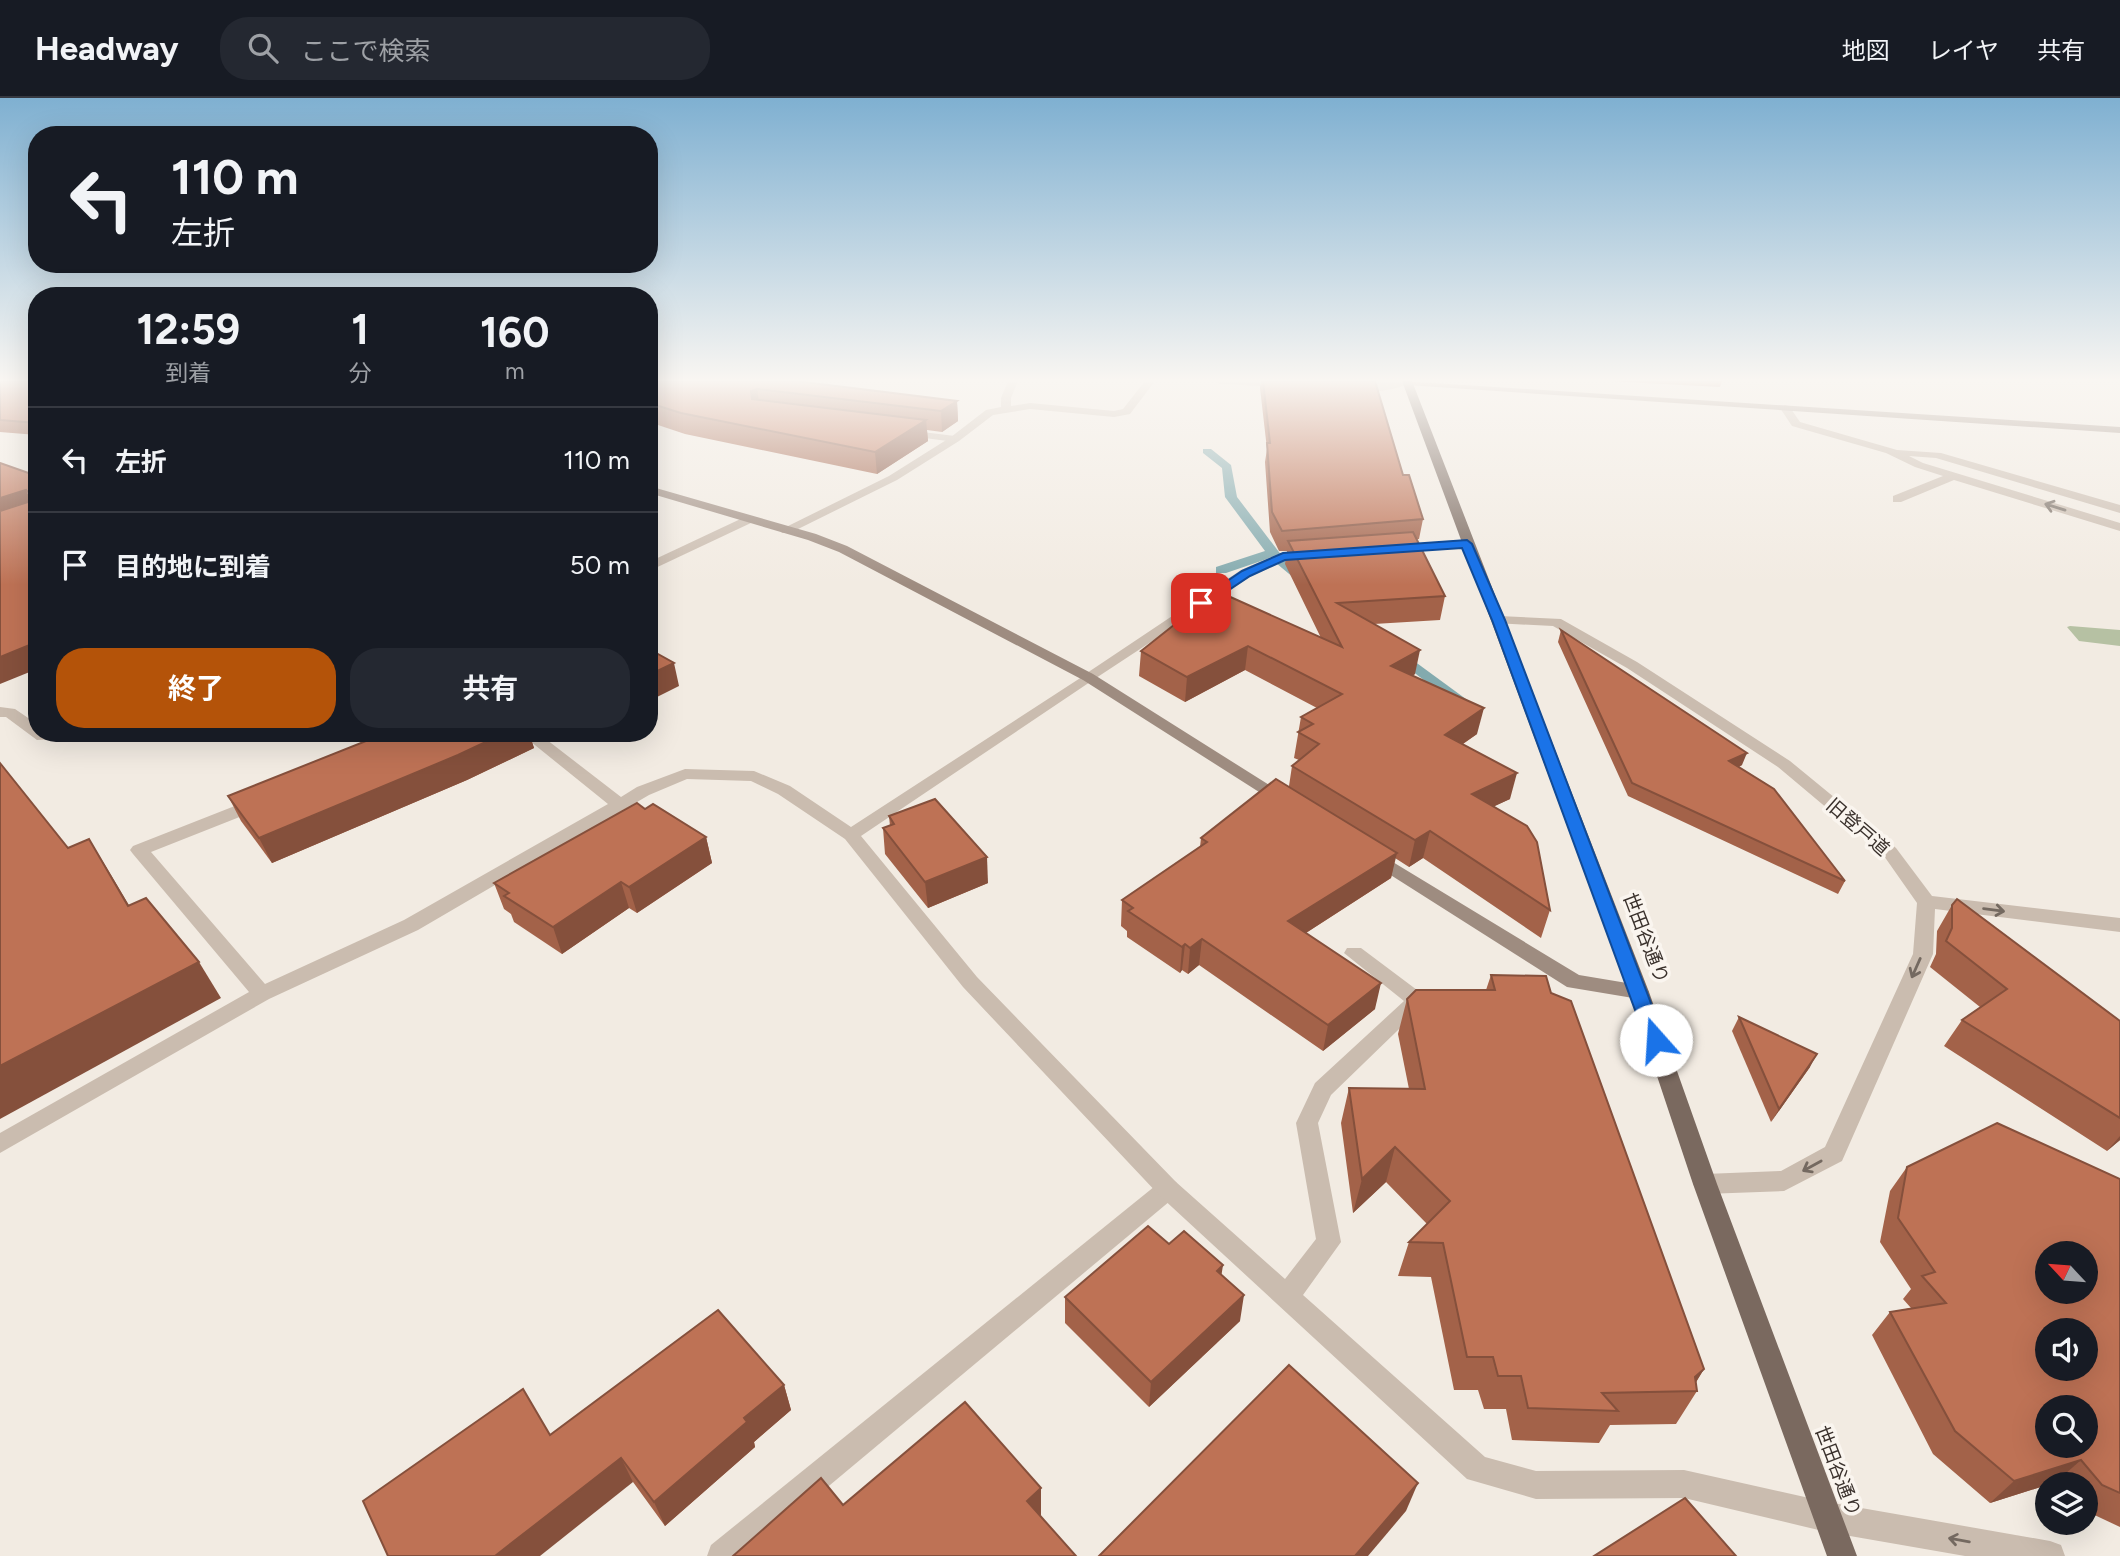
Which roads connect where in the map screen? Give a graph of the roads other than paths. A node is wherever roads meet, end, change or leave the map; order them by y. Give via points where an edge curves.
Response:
1 (939, 449) edge
2 (1432, 449) edge
3 (1883, 449) edge
4 (1890, 451) junction
5 (1953, 476) junction
6 (658, 492) edge
7 (1897, 499) dead end
8 (2120, 509) edge
9 (749, 519) junction
10 (2120, 527) edge
11 (786, 530) junction
12 (1467, 544) junction
13 (1375, 550) edge
14 (1322, 554) edge
15 (658, 563) edge
16 (1499, 620) junction
17 (1088, 677) junction
18 (0, 712) edge
19 (28, 726) edge
20 (540, 742) edge
21 (267, 800) edge
22 (618, 803) junction
23 (1302, 811) edge
24 (851, 835) junction
25 (1361, 848) edge
26 (1926, 902) junction
27 (2120, 925) edge
28 (1354, 953) dead end
29 (1639, 992) junction
30 (262, 994) junction
31 (0, 1144) edge
32 (1705, 1184) junction
33 (1168, 1189) junction
34 (1286, 1297) junction
35 (1827, 1517) junction
36 (722, 1556) edge
37 (1842, 1556) edge
38 (2050, 1556) edge

1 - 11 street via 893,478
2 - 12 main road, 世田谷通り
3 - 4 street
4 - 5 street
4 - 8 street via 1937,455
5 - 7 street
10 -> 5 street
6 - 9 street
9 - 11 street
9 - 15 street
11 - 17 street via 843,549
12 - 13 street
12 - 16 main road, 世田谷通り
14 - 17 street via 1283,556 1246,573
16 - 26 street, 旧登戸道 via 1556,622 1632,665 1772,756 1890,852
16 - 29 main road, 世田谷通り
17 - 23 street
17 - 24 street
18 - 19 street via 10,712
20 - 22 street
21 - 30 street via 139,850
22 - 24 street via 685,774 754,776 784,790
22 - 30 street via 411,925
24 - 33 street via 970,982
25 - 29 street via 1574,982
26 -> 27 street
26 -> 32 street via 1923,954 1834,1154 1784,1181
28 - 34 street via 1419,1001 1323,1089 1307,1123 1329,1242
29 - 32 main road, 世田谷通り
30 - 31 street
32 - 35 main road, 世田谷通り
33 - 34 street
33 - 36 street
34 - 35 street via 1477,1469 1536,1485 1684,1484
35 - 37 main road, 世田谷通り
38 -> 35 street

